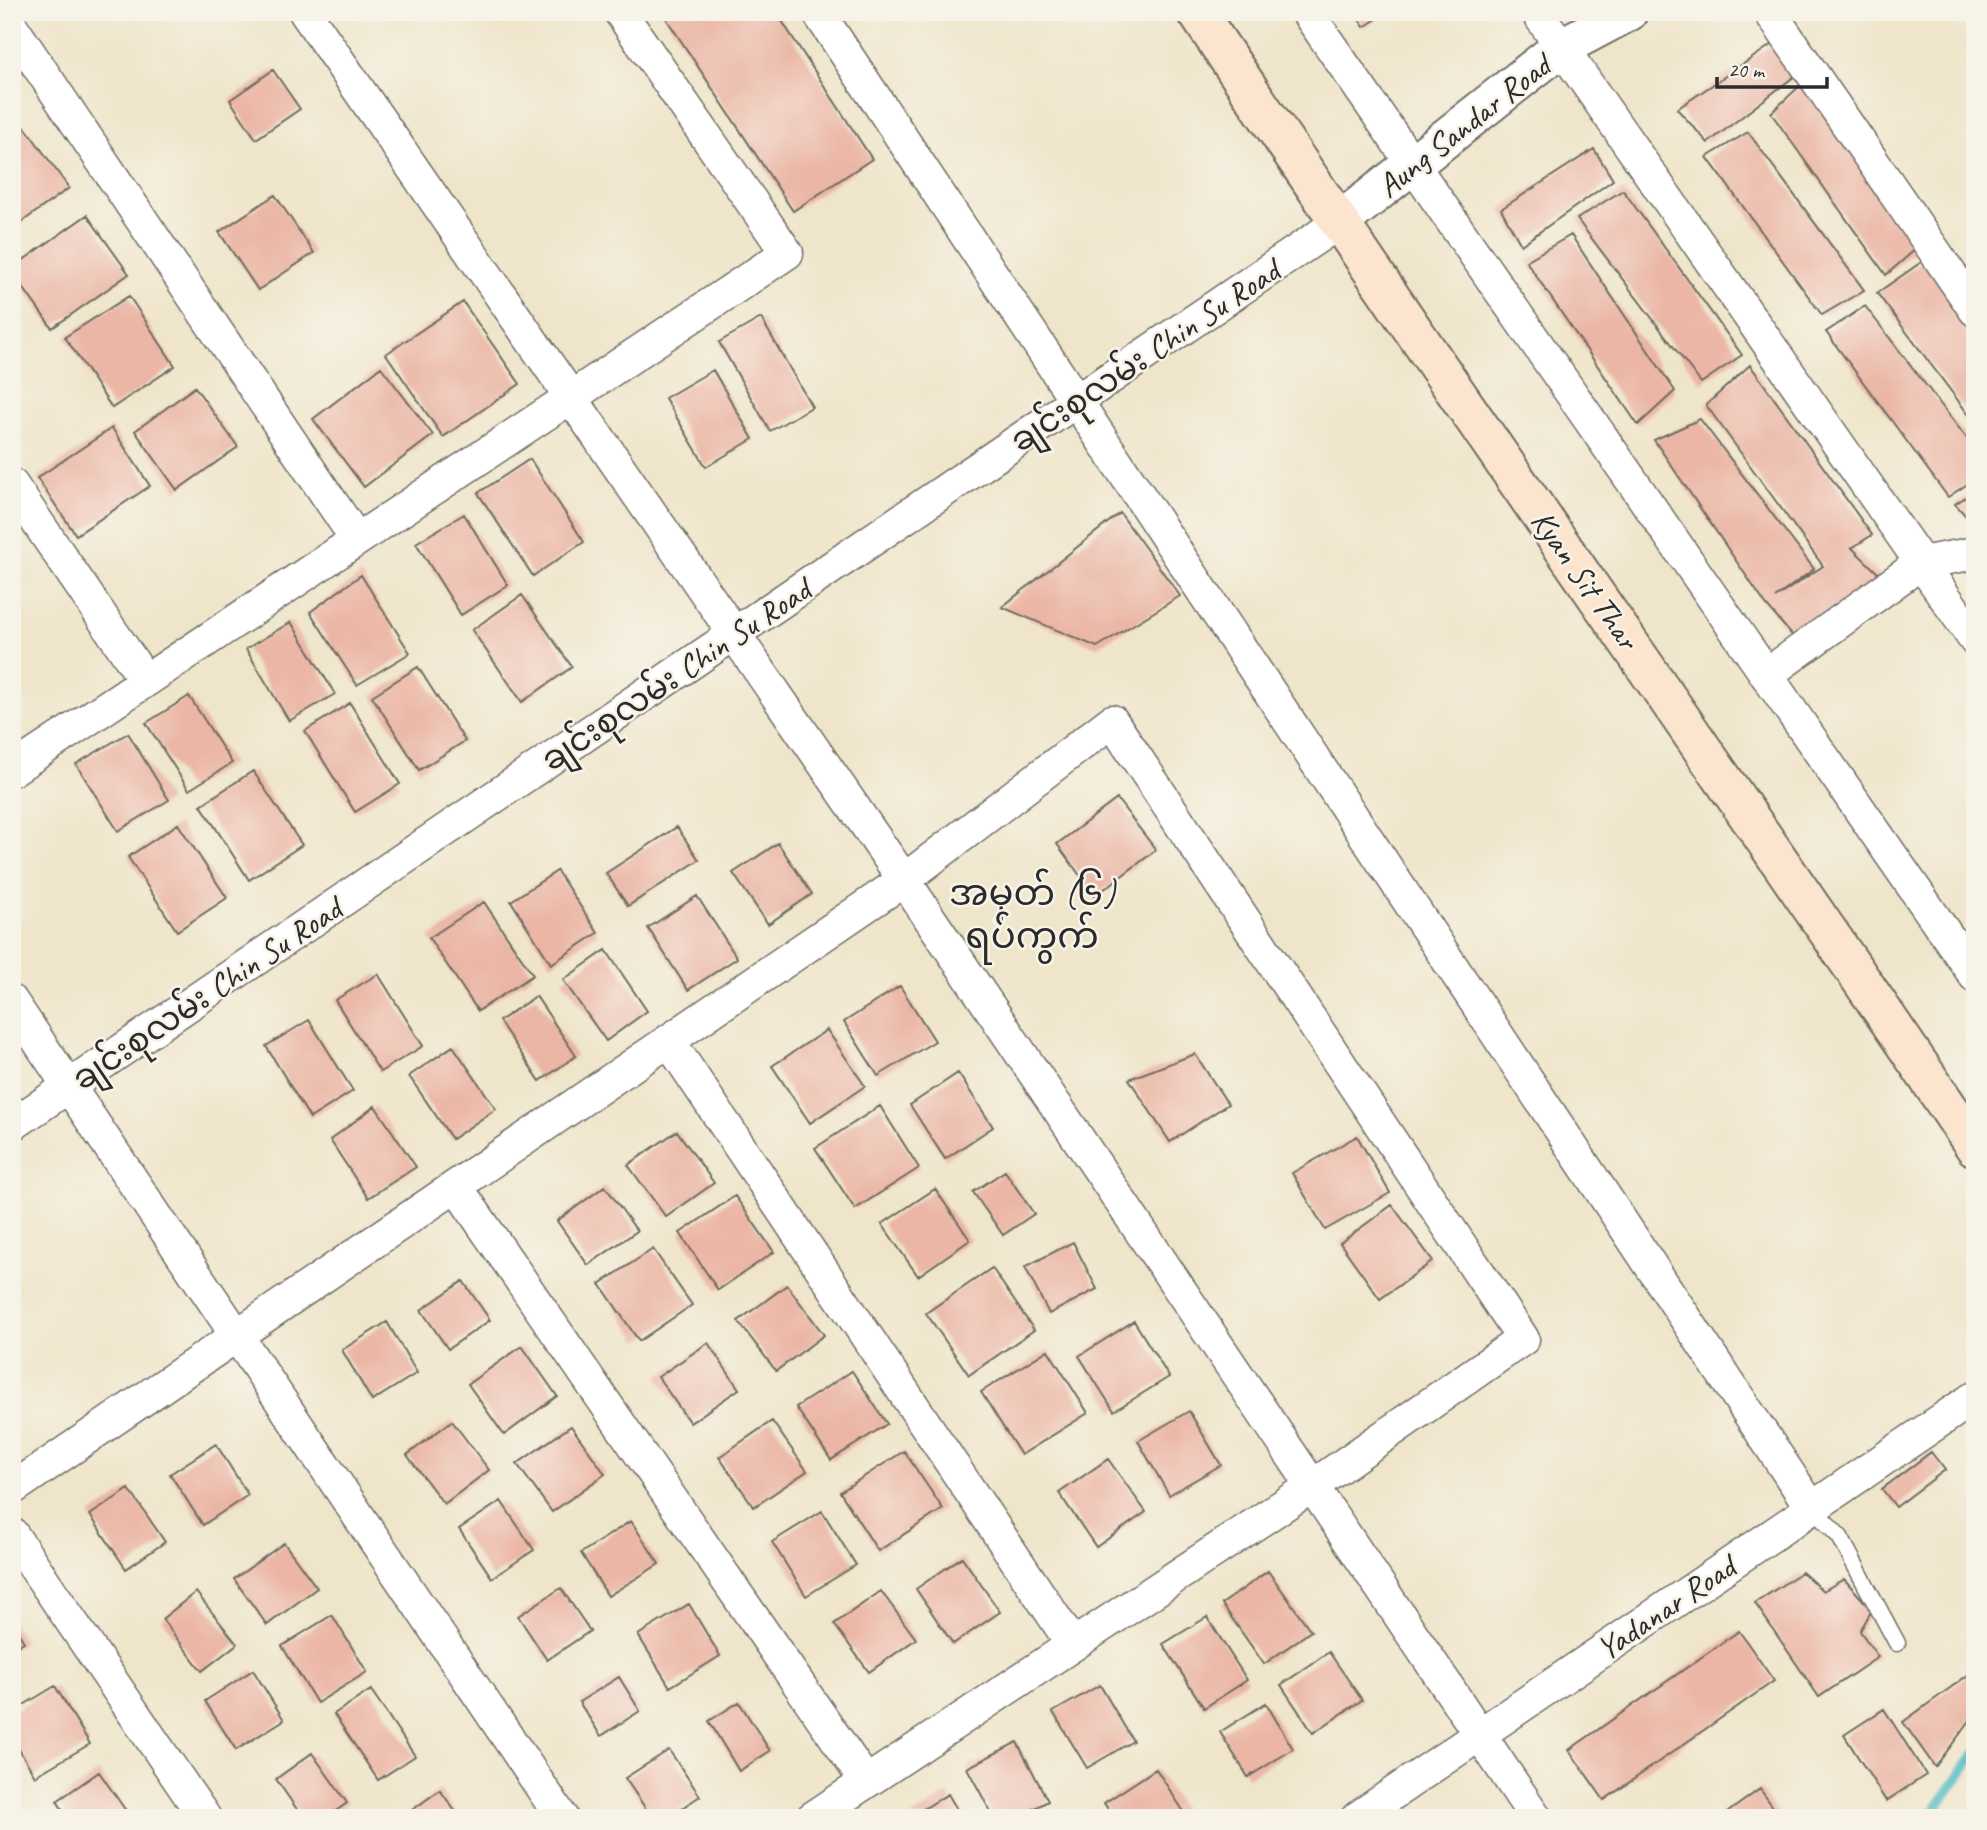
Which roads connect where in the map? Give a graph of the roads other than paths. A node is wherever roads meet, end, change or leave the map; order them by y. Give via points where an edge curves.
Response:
1 (305, 12) edge
2 (620, 12) edge
3 (818, 12) edge
4 (1197, 12) edge
5 (1307, 12) edge
6 (1537, 12) edge
7 (1628, 12) edge
8 (1770, 12) edge
9 (12, 27) edge
10 (1560, 48) junction
11 (1412, 165) junction
12 (1338, 223) junction
13 (1975, 310) edge
14 (572, 398) junction
15 (1076, 401) junction
16 (12, 485) edge
17 (356, 540) junction
18 (1975, 553) edge
19 (1921, 563) junction
20 (735, 633) junction
21 (1975, 640) edge
22 (1766, 675) junction
23 (145, 680) junction
24 (12, 769) edge
25 (904, 880) junction
26 (1975, 976) edge
27 (12, 1002) edge
28 (669, 1041) junction
29 (69, 1086) junction
30 (12, 1125) edge
31 (1975, 1147) edge
32 (456, 1186) junction
33 (236, 1336) junction
34 (1975, 1397) edge
35 (1314, 1485) junction
36 (12, 1489) edge
37 (1811, 1507) junction
38 (12, 1534) edge
39 (1897, 1643) dead end
40 (1073, 1644) junction
41 (1480, 1734) junction
42 (866, 1782) junction
43 (205, 1818) edge
44 (562, 1818) edge
45 (812, 1818) edge
46 (1357, 1818) edge
47 (1536, 1818) edge

1 - 14 street
2 - 14 street via 787,253
3 - 15 street
4 - 12 main road, Kyan Sit Thar
5 - 11 street
6 - 10 street
7 - 10 street, Aung Sandar Road
8 - 13 street
9 - 17 street
10 - 11 street, Aung Sandar Road
10 - 19 street
11 - 12 street, Aung Sandar Road
11 - 22 street
12 - 15 street, ချင်းစုလမ်း Chin Su Road
12 - 31 main road, Kyan Sit Thar
14 - 17 street
14 - 20 street
15 - 20 street, ချင်းစုလမ်း Chin Su Road
15 - 37 street
16 - 23 street
17 - 23 street
18 - 19 street
19 - 21 street
19 - 22 street
20 - 25 street
20 - 29 street, ချင်းစုလမ်း Chin Su Road
22 - 26 street
23 - 24 street
25 - 28 street
25 - 35 street
25 - 35 street via 1112,721 1523,1339
27 - 29 street
28 - 32 street
28 - 40 street
29 - 30 street, ချင်းစုလမ်း Chin Su Road
29 - 33 street
32 - 33 street
32 - 42 street
33 - 36 street
33 - 44 street
34 - 37 street, Yadanar Road
35 - 40 street
35 - 41 street
37 - 39 lane via 1840,1537
37 - 41 street, Yadanar Road
38 - 43 street
40 - 42 street
41 - 46 street, Yadanar Road
41 - 47 street
42 - 45 street

